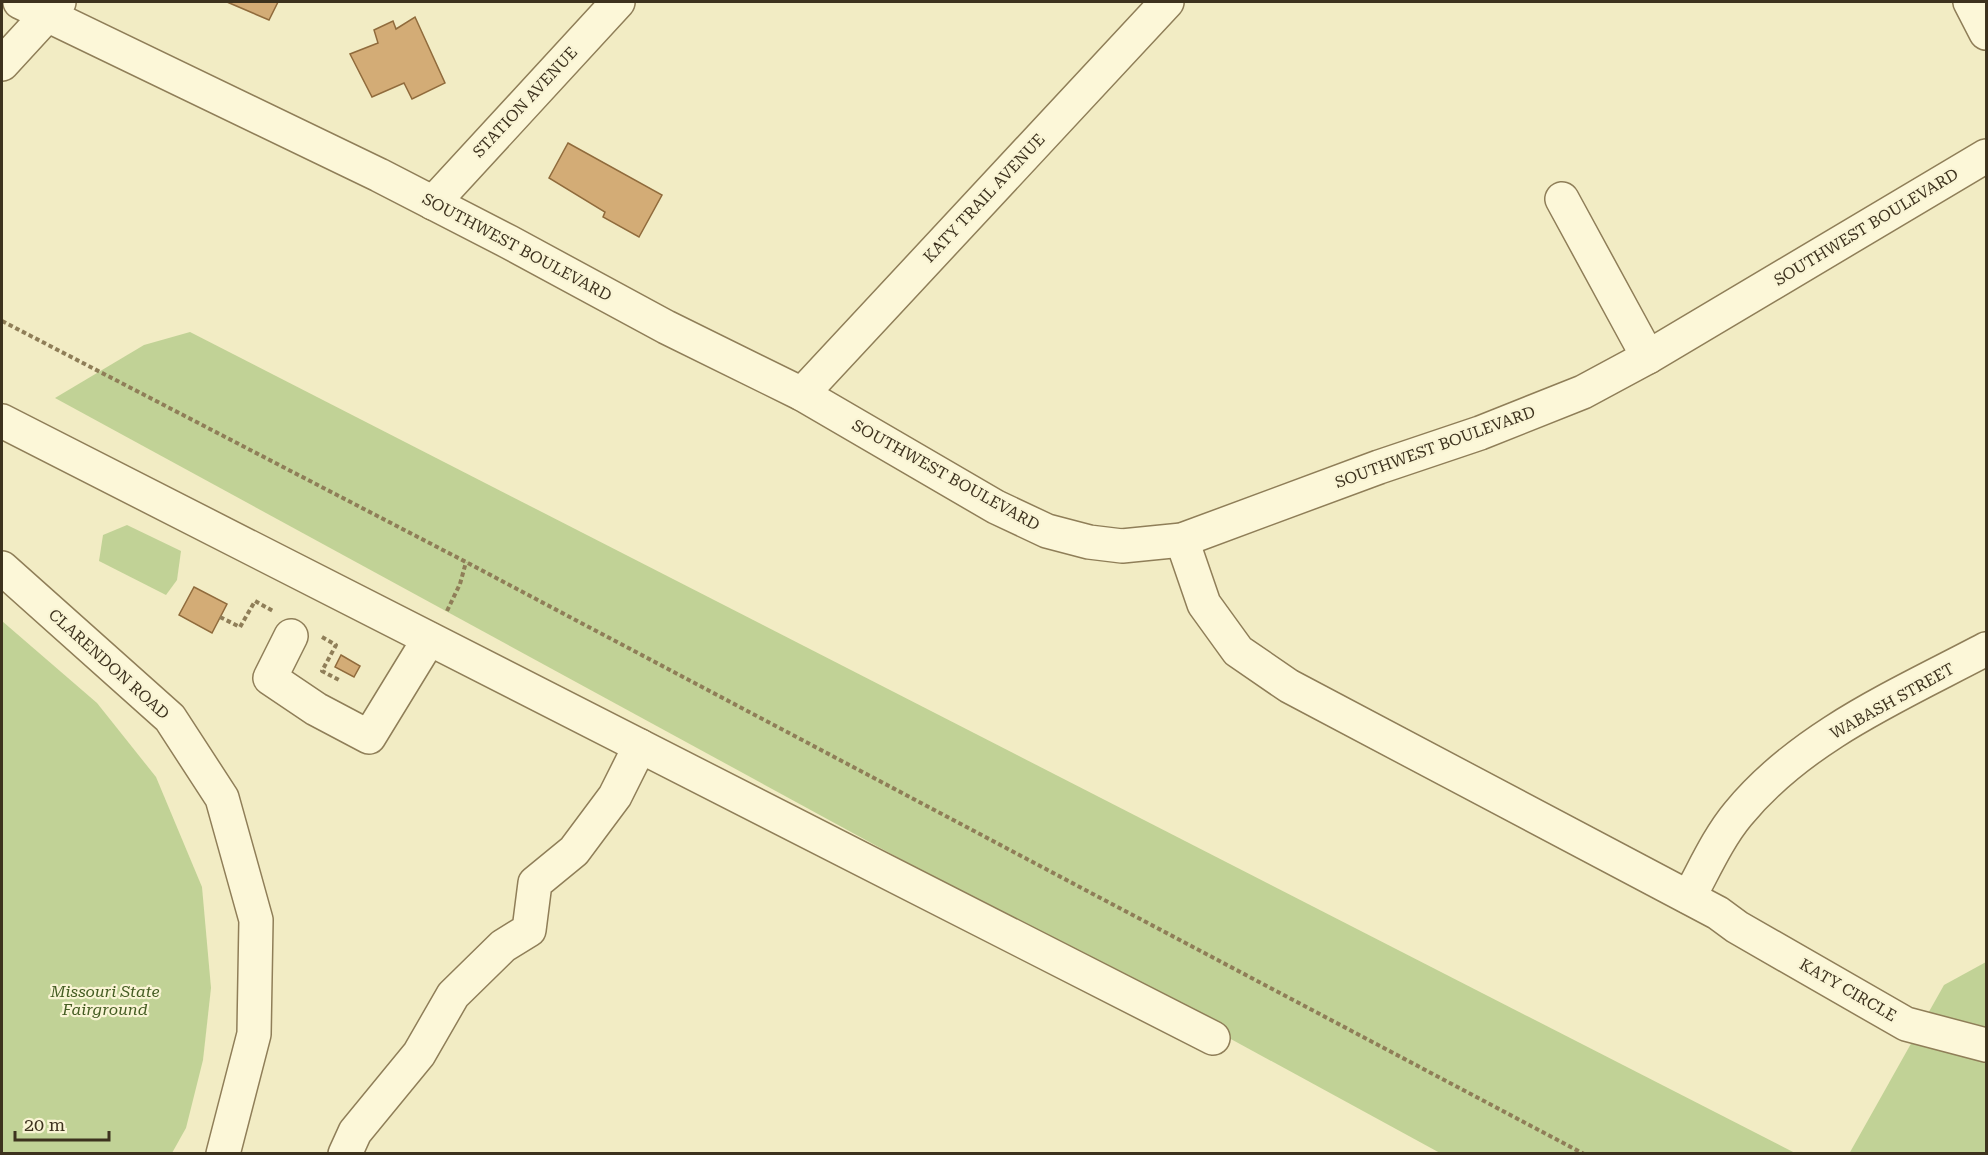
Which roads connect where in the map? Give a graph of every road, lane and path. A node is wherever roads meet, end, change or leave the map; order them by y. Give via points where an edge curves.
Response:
1 (618, 2) edge
2 (1167, 2) edge
3 (1970, 2) edge
4 (42, 6) edge
5 (1986, 33) edge
6 (2, 64) edge
7 (1986, 156) edge
8 (1562, 199) dead end
9 (433, 202) junction
10 (2, 321) edge
11 (1648, 357) junction
12 (802, 394) junction
13 (2, 421) edge
14 (1182, 540) junction
15 (466, 562) junction
16 (2, 568) edge
17 (291, 636) dead end
18 (429, 639) junction
19 (1986, 649) edge
20 (640, 746) junction
21 (1689, 897) junction
22 (1213, 1038) dead end
23 (1986, 1045) edge
24 (223, 1154) edge
25 (345, 1154) edge
26 (1584, 1154) edge

1 - 9 street, STATION AVENUE
2 - 12 street, KATY TRAIL AVENUE
3 - 5 street
4 - 6 street
4 - 9 street, SOUTHWEST BOULEVARD
7 - 11 street, SOUTHWEST BOULEVARD
8 - 11 street
9 - 12 street, SOUTHWEST BOULEVARD via 666,327
10 - 15 path
11 - 14 street, SOUTHWEST BOULEVARD via 1583,392 1490,429
12 - 14 street, SOUTHWEST BOULEVARD via 996,507 1047,531 1122,546
13 - 18 street
14 - 21 street, KATY CIRCLE via 1204,604 1238,651 1288,686
15 - 18 path via 460,584
15 - 26 path
16 - 24 street, CLARENDON ROAD via 170,718 222,798 256,920 254,1034
17 - 18 street via 270,678 316,709 369,737
18 - 20 street
19 - 21 street, WABASH STREET via 1844,724 1784,767 1737,815
20 - 22 street
20 - 25 street via 615,796 581,842 535,883 529,930 503,946 453,995 419,1054 355,1132
21 - 23 street, KATY CIRCLE via 1906,1024

